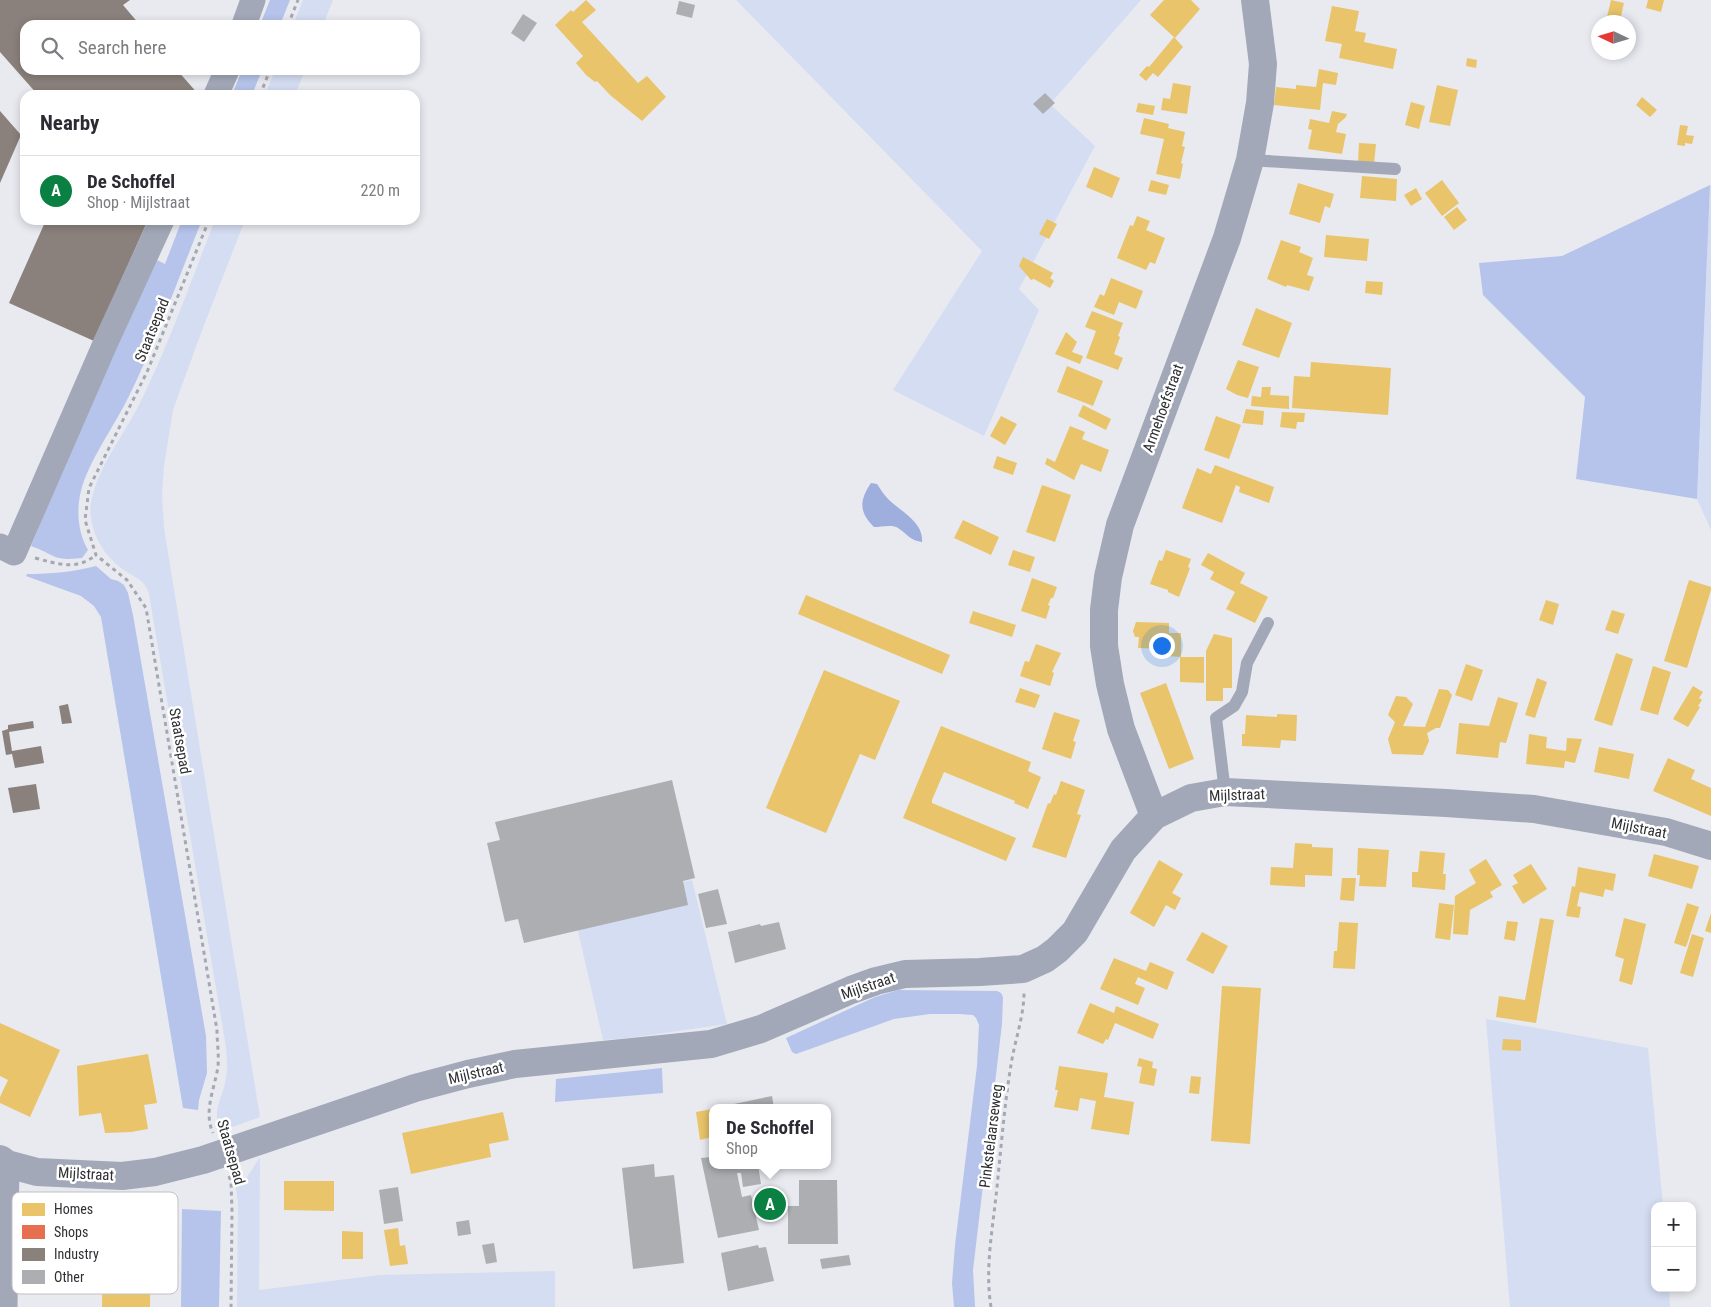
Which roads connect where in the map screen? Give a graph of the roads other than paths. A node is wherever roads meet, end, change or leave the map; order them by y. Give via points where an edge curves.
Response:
1 (253, 0) edge
2 (1256, 0) edge
3 (246, 20) edge
4 (225, 75) edge
5 (218, 90) edge
6 (1250, 160) junction
7 (1395, 169) dead end
8 (160, 225) edge
9 (7, 550) edge
10 (1268, 623) dead end
11 (1225, 792) junction
12 (1154, 816) junction
13 (1711, 846) edge
14 (4, 1162) edge
15 (5, 1307) edge

1 - 3 street
2 - 6 street, Armehoefstraat via 1263,64
4 - 5 street
6 - 7 lane
6 - 12 street, Armehoefstraat via 1227,238 1120,525 1108,577 1104,646 1110,684 1121,729
8 - 9 street
10 - 11 lane via 1246,663 1242,692 1234,706 1216,718
11 - 12 street, Mijlstraat via 1191,798
11 - 13 street, Mijlstraat via 1534,809 1666,832
12 - 14 street, Mijlstraat via 1123,850 1075,932 1045,959 1024,968 905,974 851,990 762,1029 711,1044 515,1064 468,1074 415,1088 203,1160 155,1172 122,1176 37,1172
14 - 15 street

